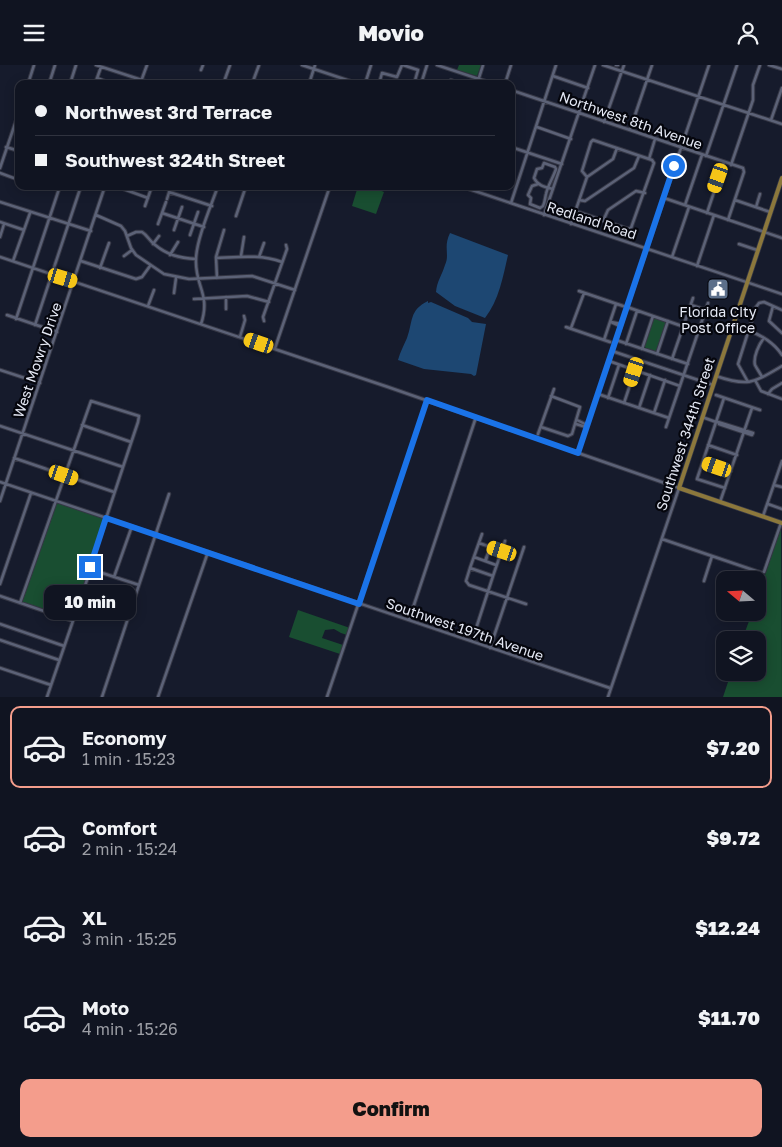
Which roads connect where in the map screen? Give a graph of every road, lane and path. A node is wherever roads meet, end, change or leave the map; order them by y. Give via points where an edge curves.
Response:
1 (34, 65) edge
2 (55, 65) edge
3 (76, 65) edge
4 (96, 65) edge
5 (146, 65) edge
6 (203, 65) edge
7 (230, 65) edge
8 (259, 65) edge
9 (302, 65) edge
10 (315, 65) edge
11 (371, 65) edge
12 (403, 65) edge
13 (427, 65) edge
14 (437, 65) edge
15 (483, 65) edge
16 (511, 65) edge
17 (556, 65) edge
18 (595, 65) edge
19 (603, 65) edge
20 (624, 65) edge
21 (652, 65) edge
22 (709, 65) edge
23 (737, 65) edge
24 (760, 65) edge
25 (769, 65) edge
26 (101, 67) junction
27 (448, 67) edge
28 (314, 69) junction
29 (782, 69) edge
30 (201, 70) dead end
31 (622, 71) junction
32 (553, 76) junction
33 (96, 78) joint
34 (225, 79) dead end
35 (479, 79) junction
36 (29, 80) edge
37 (50, 80) edge
38 (71, 80) edge
39 (102, 80) edge
40 (142, 80) joint
41 (253, 80) edge
42 (310, 80) edge
43 (347, 80) edge
44 (366, 80) edge
45 (380, 80) edge
46 (415, 80) edge
47 (422, 80) edge
48 (482, 80) edge
49 (506, 80) edge
50 (647, 80) junction
51 (588, 88) junction
52 (782, 88) edge
53 (515, 92) edge
54 (698, 97) junction
55 (544, 101) junction
56 (724, 105) junction
57 (579, 113) junction
58 (749, 113) junction
59 (771, 120) junction
60 (604, 122) junction
61 (15, 123) edge
62 (782, 124) edge
63 (537, 127) junction
64 (630, 131) junction
65 (571, 139) junction
66 (655, 139) junction
67 (6, 147) junction
68 (515, 148) edge
69 (617, 148) junction
70 (681, 148) junction
71 (15, 150) edge
72 (528, 153) junction
73 (639, 155) junction
74 (702, 155) junction
75 (706, 156) junction
76 (648, 159) junction
77 (724, 162) junction
78 (562, 164) junction
79 (732, 165) junction
80 (0, 167) edge
81 (0, 173) edge
82 (587, 177) junction
83 (15, 179) edge
84 (781, 181) edge
85 (538, 184) junction
86 (548, 187) junction
87 (515, 189) edge
88 (553, 189) junction
89 (59, 190) edge
90 (80, 190) edge
91 (104, 190) edge
92 (126, 190) edge
93 (151, 190) edge
94 (217, 190) edge
95 (245, 190) edge
96 (329, 190) edge
97 (471, 190) edge
98 (515, 190) edge
99 (169, 192) joint
100 (477, 192) joint
101 (644, 193) junction
102 (760, 195) dead end
103 (148, 198) junction
104 (664, 198) junction
105 (579, 200) junction
106 (735, 200) junction
107 (0, 202) edge
108 (510, 203) junction
109 (145, 206) dead end
110 (212, 206) junction
111 (687, 206) junction
112 (182, 207) dead end
113 (756, 207) junction
114 (575, 211) junction
115 (198, 212) dead end
116 (770, 212) junction
117 (30, 213) junction
118 (162, 213) junction
119 (707, 213) junction
120 (96, 215) junction
121 (236, 215) dead end
122 (544, 215) junction
123 (714, 215) junction
124 (50, 218) junction
125 (178, 218) junction
126 (728, 220) junction
127 (603, 221) junction
128 (0, 223) edge
129 (194, 223) junction
130 (4, 224) junction
131 (69, 224) junction
132 (158, 224) dead end
133 (571, 224) junction
134 (204, 227) junction
135 (24, 230) junction
136 (174, 230) dead end
137 (224, 230) dead end
138 (91, 231) junction
139 (764, 231) junction
140 (159, 235) dead end
141 (190, 235) dead end
142 (127, 236) junction
143 (0, 237) edge
144 (244, 237) dead end
145 (782, 238) edge
146 (178, 242) dead end
147 (108, 243) dead end
148 (153, 243) junction
149 (264, 243) dead end
150 (739, 244) dead end
151 (286, 245) dead end
152 (646, 249) junction
153 (132, 250) junction
154 (757, 250) junction
155 (170, 255) junction
156 (124, 256) dead end
157 (242, 256) junction
158 (0, 257) edge
159 (259, 257) junction
160 (672, 257) junction
161 (216, 258) junction
162 (196, 259) junction
163 (14, 261) junction
164 (80, 261) junction
165 (282, 262) junction
166 (150, 266) junction
167 (697, 266) junction
168 (33, 268) junction
169 (100, 268) junction
170 (52, 275) junction
171 (176, 278) junction
172 (217, 278) junction
173 (198, 279) junction
174 (74, 282) junction
175 (275, 283) junction
176 (747, 283) junction
177 (154, 290) dead end
178 (295, 290) junction
179 (579, 291) dead end
180 (174, 293) dead end
181 (584, 293) junction
182 (782, 294) edge
183 (226, 297) junction
184 (205, 298) junction
185 (693, 298) dead end
186 (194, 299) dead end
187 (269, 302) junction
188 (708, 303) dead end
189 (616, 304) junction
190 (690, 305) junction
191 (148, 306) junction
192 (773, 306) junction
193 (625, 307) junction
194 (226, 309) dead end
195 (706, 310) junction
196 (782, 310) edge
197 (637, 311) junction
198 (7, 315) dead end
199 (244, 316) dead end
200 (653, 316) junction
201 (16, 319) junction
202 (264, 321) dead end
203 (668, 321) junction
204 (610, 322) junction
205 (201, 324) junction
206 (35, 325) junction
207 (621, 325) junction
208 (566, 327) dead end
209 (683, 327) junction
210 (572, 328) junction
211 (749, 331) junction
212 (57, 332) junction
213 (699, 332) junction
214 (782, 333) edge
215 (240, 337) junction
216 (764, 338) junction
217 (604, 340) junction
218 (616, 340) junction
219 (610, 342) dead end
220 (626, 344) junction
221 (275, 349) junction
222 (642, 349) junction
223 (612, 351) junction
224 (657, 354) junction
225 (782, 355) edge
226 (672, 359) junction
227 (609, 361) junction
228 (619, 365) junction
229 (688, 365) junction
230 (782, 366) edge
231 (0, 370) edge
232 (635, 370) junction
233 (650, 375) junction
234 (684, 375) junction
235 (716, 376) junction
236 (762, 377) junction
237 (665, 381) junction
238 (755, 381) junction
239 (748, 382) junction
240 (40, 383) junction
241 (782, 383) edge
242 (713, 385) junction
243 (680, 386) junction
244 (554, 389) dead end
245 (598, 394) junction
246 (768, 394) junction
247 (716, 395) dead end
248 (551, 396) junction
249 (608, 398) junction
250 (724, 398) junction
251 (782, 399) edge
252 (427, 400) junction
253 (624, 403) junction
254 (639, 408) junction
255 (752, 408) junction
256 (760, 410) dead end
257 (654, 413) junction
258 (476, 417) junction
259 (702, 417) junction
260 (670, 418) junction
261 (576, 422) junction
262 (717, 422) junction
263 (82, 425) junction
264 (0, 426) edge
265 (587, 426) junction
266 (541, 427) junction
267 (666, 427) dead end
268 (744, 431) junction
269 (23, 434) junction
270 (538, 434) dead end
271 (131, 442) junction
272 (708, 445) junction
273 (73, 451) junction
274 (578, 453) junction
275 (737, 455) junction
276 (14, 458) junction
277 (782, 461) edge
278 (703, 462) junction
279 (781, 466) edge
280 (123, 467) junction
281 (731, 471) junction
282 (64, 475) junction
283 (0, 482) edge
284 (6, 484) junction
285 (774, 485) junction
286 (782, 487) edge
287 (679, 488) junction
288 (725, 488) junction
289 (114, 492) junction
290 (31, 493) junction
291 (169, 494) dead end
292 (0, 501) edge
293 (55, 501) junction
294 (720, 502) junction
295 (768, 504) junction
296 (782, 509) edge
297 (763, 517) junction
298 (106, 518) junction
299 (782, 523) edge
300 (132, 526) junction
301 (156, 534) junction
302 (482, 534) dead end
303 (662, 539) junction
304 (505, 541) dead end
305 (479, 543) junction
306 (490, 547) junction
307 (524, 547) dead end
308 (502, 551) junction
309 (208, 552) junction
310 (712, 556) junction
311 (474, 557) junction
312 (486, 561) junction
313 (497, 565) junction
314 (470, 568) junction
315 (90, 569) junction
316 (493, 576) junction
317 (114, 577) junction
318 (704, 581) dead end
319 (0, 584) edge
320 (139, 585) junction
321 (488, 591) junction
322 (0, 596) edge
323 (507, 598) junction
324 (20, 603) junction
325 (359, 604) junction
326 (526, 604) dead end
327 (73, 621) junction
328 (409, 621) junction
329 (0, 625) edge
330 (0, 640) edge
331 (472, 642) junction
332 (64, 646) junction
333 (490, 648) junction
334 (59, 660) junction
335 (0, 668) edge
336 (51, 685) junction
337 (610, 688) junction
338 (47, 697) edge
339 (102, 697) edge
340 (158, 697) edge
341 (327, 697) edge
342 (608, 697) edge

1 - 36 street
2 - 37 street
3 - 38 street
4 - 26 street
5 - 40 street
6 - 30 street
7 - 34 street
8 - 41 street
9 - 28 street
10 - 28 street
11 - 44 street
12 - 45 street via 397,77 382,73
12 - 46 street via 418,70
13 - 47 street
14 - 27 street
15 - 35 street
16 - 49 street
17 - 32 street
18 - 51 street
19 - 31 street
20 - 31 street
21 - 50 street
22 - 54 street
23 - 56 street
24 - 58 street
25 - 29 street
26 - 33 street
26 - 40 street
27 - 35 street
28 - 42 street
28 - 43 street
31 - 50 street
31 - 60 street
32 - 51 street
32 - 55 street
33 - 39 street
35 - 48 street
50 - 54 street
50 - 64 street
51 - 57 street
52 - 59 street
53 - 55 street, Northwest 8th Avenue
54 - 56 street
54 - 70 street
55 - 57 street, Northwest 8th Avenue
55 - 63 street
56 - 58 street
56 - 75 street
57 - 60 street, Northwest 8th Avenue
57 - 65 street
58 - 59 street
58 - 79 street
59 - 62 street
60 - 64 street, Northwest 8th Avenue
61 - 67 street
63 - 65 street
63 - 72 street
64 - 66 street, Northwest 8th Avenue
65 - 78 street
66 - 70 street, Northwest 8th Avenue
66 - 76 street
67 - 71 street
67 - 80 street
68 - 72 street
69 - 73 street
69 - 82 street via 613,159
69 - 82 street via 593,140 582,171
70 - 74 street, Northwest 8th Avenue
70 - 104 street
72 - 78 street
72 - 87 street
73 - 76 street
73 - 105 street via 634,168 585,201
74 - 75 street, Northwest 8th Avenue
74 - 111 street
75 - 77 street, Northwest 8th Avenue
76 - 101 street via 654,162
77 - 79 street, Northwest 8th Avenue
77 - 119 street
78 - 88 street
79 - 106 street, Northwest 8th Avenue via 744,169
81 - 83 street
82 - 105 street
84 - 116 main road, Southwest 344th Street
85 - 86 street
85 - 86 street via 531,187 528,195 530,204 538,207 543,206
85 - 86 street via 534,178 544,163 556,169
86 - 88 street
88 - 122 street
89 - 124 street
90 - 131 street
91 - 120 street, West Mowry Drive
92 - 103 street
93 - 103 street
94 - 110 street
95 - 121 street
96 - 178 street
97 - 100 street, Redland Road
98 - 108 street
99 - 110 street
99 - 118 street
100 - 108 street, Redland Road
101 - 127 street via 636,191 608,210
101 - 127 street via 631,229
102 - 113 street
103 - 109 street
104 - 111 street
104 - 152 street
105 - 114 street
106 - 113 street
106 - 126 street
107 - 117 street
108 - 122 street, Redland Road
110 - 134 street
111 - 119 street
111 - 160 street
112 - 125 street
113 - 116 street
114 - 127 street
114 - 133 street
115 - 129 street
116 - 139 main road, Southwest 344th Street
117 - 124 street
117 - 135 street
118 - 125 street
118 - 132 street
119 - 123 street
120 - 138 street, West Mowry Drive
120 - 142 street via 118,223
122 - 133 street, Redland Road
123 - 126 street
123 - 167 street
124 - 131 street
124 - 168 street
125 - 129 street
125 - 136 street
126 - 139 street
128 - 130 street
129 - 134 street
129 - 141 street
130 - 135 street
130 - 143 street
131 - 138 street
131 - 170 street
133 - 152 street, Redland Road
134 - 162 street
135 - 163 street
137 - 161 street
138 - 164 street, West Mowry Drive
139 - 145 street
139 - 154 main road, Southwest 344th Street
140 - 148 street
142 - 148 street via 142,232
142 - 153 street
144 - 157 street
146 - 155 street
147 - 169 street
148 - 155 street
149 - 159 street
150 - 154 street
151 - 165 street
152 - 160 street, Redland Road
152 - 193 street
153 - 156 street
153 - 166 street
154 - 176 main road, Southwest 344th Street
155 - 162 street
157 - 159 street
157 - 161 street
158 - 163 street
159 - 165 street
160 - 167 street, Redland Road
161 - 172 street
162 - 173 street
163 - 168 street
164 - 169 street
164 - 174 street, West Mowry Drive
165 - 175 street
166 - 169 street via 138,279
166 - 171 street
167 - 176 street, Redland Road
168 - 170 street
168 - 201 street
170 - 174 street
170 - 206 street
171 - 173 street
171 - 180 street
172 - 173 street
172 - 175 street via 252,276
173 - 184 street
174 - 191 street
174 - 212 street, West Mowry Drive
175 - 178 street
175 - 187 street
176 - 182 street, Redland Road
176 - 235 main road, Southwest 344th Street
177 - 191 street
178 - 221 street
179 - 181 street
181 - 189 street
181 - 210 street
183 - 184 street
183 - 187 street via 250,296
183 - 194 street
184 - 186 street
184 - 205 street
185 - 190 street
187 - 202 street
188 - 195 street
189 - 193 street
189 - 204 street
190 - 195 street
190 - 209 street
191 - 205 street
192 - 196 street
192 - 211 street via 759,303
192 - 214 street via 769,321
193 - 197 street
193 - 207 street
195 - 213 street
197 - 200 street
197 - 220 street
198 - 201 street
199 - 215 street
200 - 203 street
200 - 222 street
201 - 206 street
203 - 209 street
203 - 224 street
204 - 207 street
204 - 217 street
205 - 215 street
206 - 212 street
207 - 218 street
208 - 210 street
209 - 213 street
209 - 226 street
210 - 217 street
211 - 216 street
211 - 239 street via 738,364
212 - 240 street, West Mowry Drive
213 - 229 street
215 - 221 street
216 - 225 street
216 - 236 street via 755,359
217 - 219 street
218 - 220 street
218 - 223 street
220 - 222 street
221 - 252 street
222 - 224 street
223 - 227 street
223 - 234 street
224 - 226 street
226 - 229 street
227 - 228 street
227 - 245 street
228 - 232 street
228 - 249 street
229 - 234 street
230 - 236 street
231 - 240 street
232 - 233 street
232 - 253 street
233 - 237 street
233 - 254 street
234 - 242 street
234 - 243 street
235 - 239 street via 737,383
235 - 242 main road, Southwest 344th Street
236 - 238 street
237 - 243 street
237 - 257 street
238 - 239 street
238 - 246 street via 761,391
240 - 269 street, West Mowry Drive
241 - 246 street
242 - 259 main road, Southwest 344th Street
243 - 260 street
244 - 248 street
245 - 249 street
245 - 265 street
246 - 251 street
247 - 250 street
248 - 261 street via 579,406
248 - 266 street
249 - 253 street
250 - 255 street
250 - 262 street
252 - 258 street
252 - 325 street
253 - 254 street
254 - 257 street
255 - 256 street
255 - 268 street
257 - 260 street
258 - 274 street
258 - 328 street
259 - 262 street
259 - 287 main road, Southwest 344th Street
260 - 267 street
261 - 265 street
261 - 266 street via 570,436
262 - 268 street
262 - 272 street
263 - 271 street
263 - 271 street via 92,401 139,416
263 - 273 street
264 - 269 street
265 - 274 street
266 - 270 street
268 - 275 street
269 - 273 street
269 - 276 street, West Mowry Drive
271 - 280 street
272 - 275 street
272 - 278 street
273 - 280 street
273 - 282 street
274 - 287 street
275 - 281 street
276 - 282 street
276 - 284 street, West Mowry Drive
277 - 279 street
278 - 281 street
278 - 288 street via 697,479
279 - 285 street
280 - 289 street
281 - 288 street
282 - 289 street
282 - 293 street
283 - 284 street, Southwest 197th Avenue
284 - 290 street, Southwest 197th Avenue
284 - 292 street, West Mowry Drive
285 - 286 street
285 - 295 street
287 - 294 main road
287 - 303 street, Southwest 344th Street
288 - 294 street
289 - 298 street
290 - 293 street, Southwest 197th Avenue
290 - 319 street
291 - 301 street
293 - 298 street, Southwest 197th Avenue
293 - 324 street
294 - 297 main road
295 - 296 street
295 - 297 street
297 - 299 main road
298 - 300 street, Southwest 197th Avenue
298 - 315 street
299 - 310 street via 762,573
300 - 301 street, Southwest 197th Avenue
300 - 317 street
301 - 309 street, Southwest 197th Avenue
301 - 320 street
302 - 305 street
303 - 310 street
303 - 337 street, Southwest 344th Street
304 - 308 street
305 - 306 street
305 - 311 street
306 - 308 street
306 - 312 street
307 - 323 street
308 - 313 street
309 - 325 street, Southwest 197th Avenue
309 - 340 street
310 - 318 street
311 - 312 street
311 - 314 street
312 - 313 street
313 - 316 street
314 - 316 street
314 - 321 street via 467,583
315 - 317 street
315 - 327 street
316 - 321 street
317 - 320 street
320 - 339 street
321 - 323 street
321 - 331 street
322 - 324 street
323 - 326 street
323 - 333 street
324 - 327 street
325 - 328 street, Southwest 197th Avenue
325 - 341 street
327 - 332 street
328 - 331 street, Southwest 197th Avenue
329 - 332 street
330 - 334 street
331 - 333 street, Southwest 197th Avenue
332 - 334 street
333 - 337 street, Southwest 197th Avenue
334 - 336 street
335 - 336 street
336 - 338 street
337 - 342 street, Southwest 344th Street

